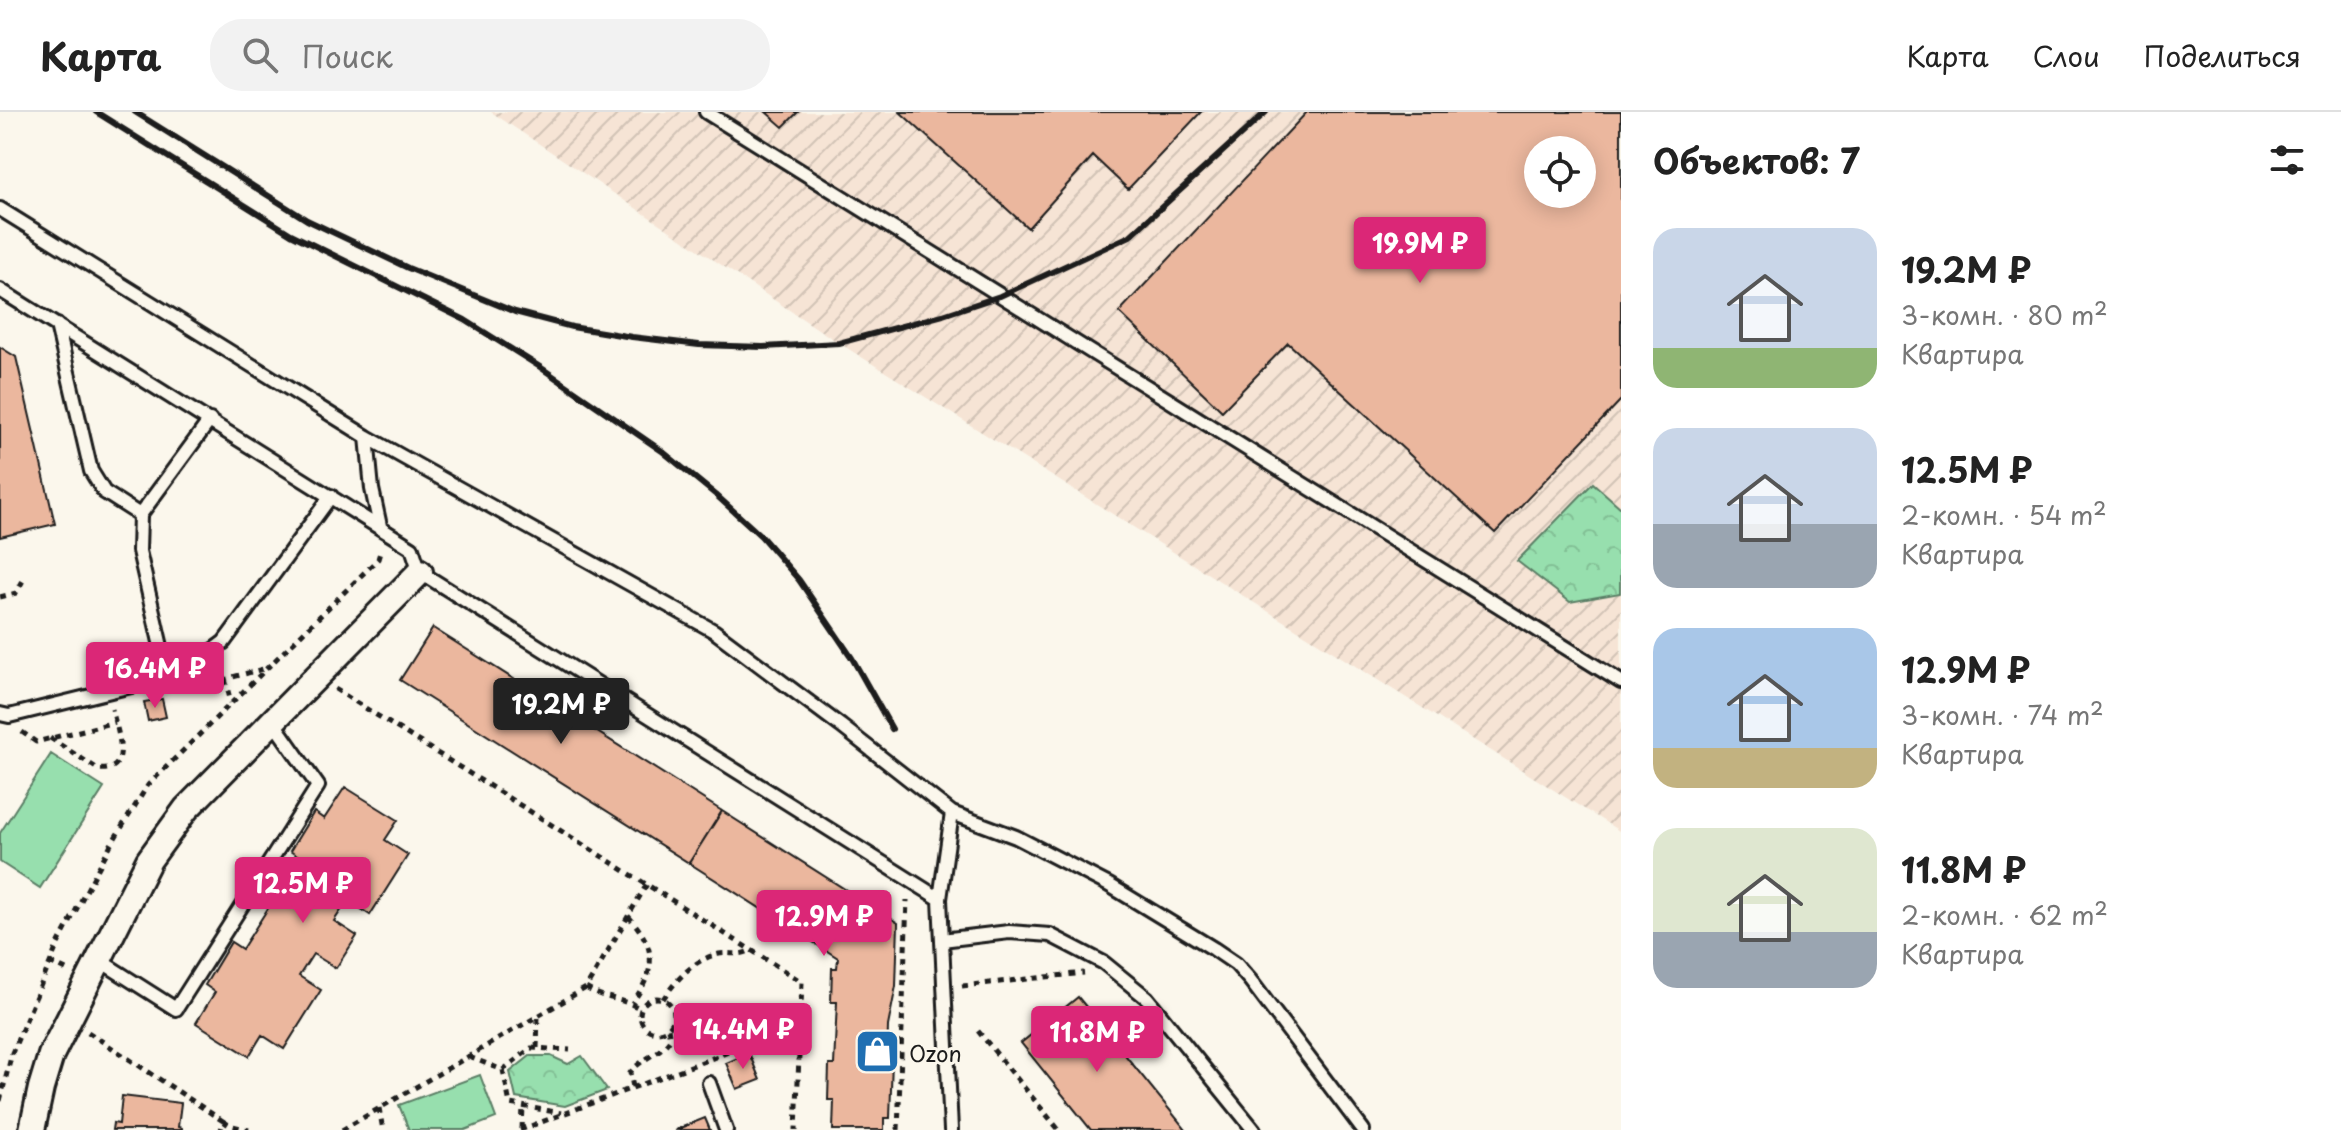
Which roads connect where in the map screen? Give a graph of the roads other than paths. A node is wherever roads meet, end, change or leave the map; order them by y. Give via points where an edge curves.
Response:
1 (706, 112) edge
2 (0, 209) edge
3 (0, 290) edge
4 (57, 325) junction
5 (210, 420) junction
6 (367, 437) junction
7 (331, 496) junction
8 (140, 515) junction
9 (380, 526) junction
10 (420, 572) junction
11 (168, 677) junction
12 (1621, 682) edge
13 (4, 715) edge
14 (273, 722) junction
15 (952, 813) junction
16 (940, 899) junction
17 (942, 940) junction
18 (99, 960) junction
19 (709, 1083) dead end
20 (32, 1130) edge
21 (726, 1130) edge
22 (951, 1130) edge
23 (1254, 1130) edge
24 (1363, 1130) edge

1 - 12 lane
2 - 6 lane
3 - 4 lane
4 - 5 lane
4 - 8 lane via 91,471 104,492
5 - 7 lane
5 - 8 lane
6 - 9 lane
6 - 15 lane via 714,631
7 - 9 lane
7 - 11 lane via 224,642
8 - 11 lane via 139,551
9 - 10 lane via 412,548
10 - 14 street
10 - 16 lane
11 - 13 lane
14 - 18 street via 186,809 149,860
14 - 18 lane via 318,786 176,1009
15 - 16 lane
15 - 24 lane via 1016,837 1109,885 1236,964
16 - 17 lane
17 - 22 lane
17 - 23 lane via 1009,932 1050,935 1104,963 1147,998
18 - 20 street via 51,1055
19 - 21 lane

